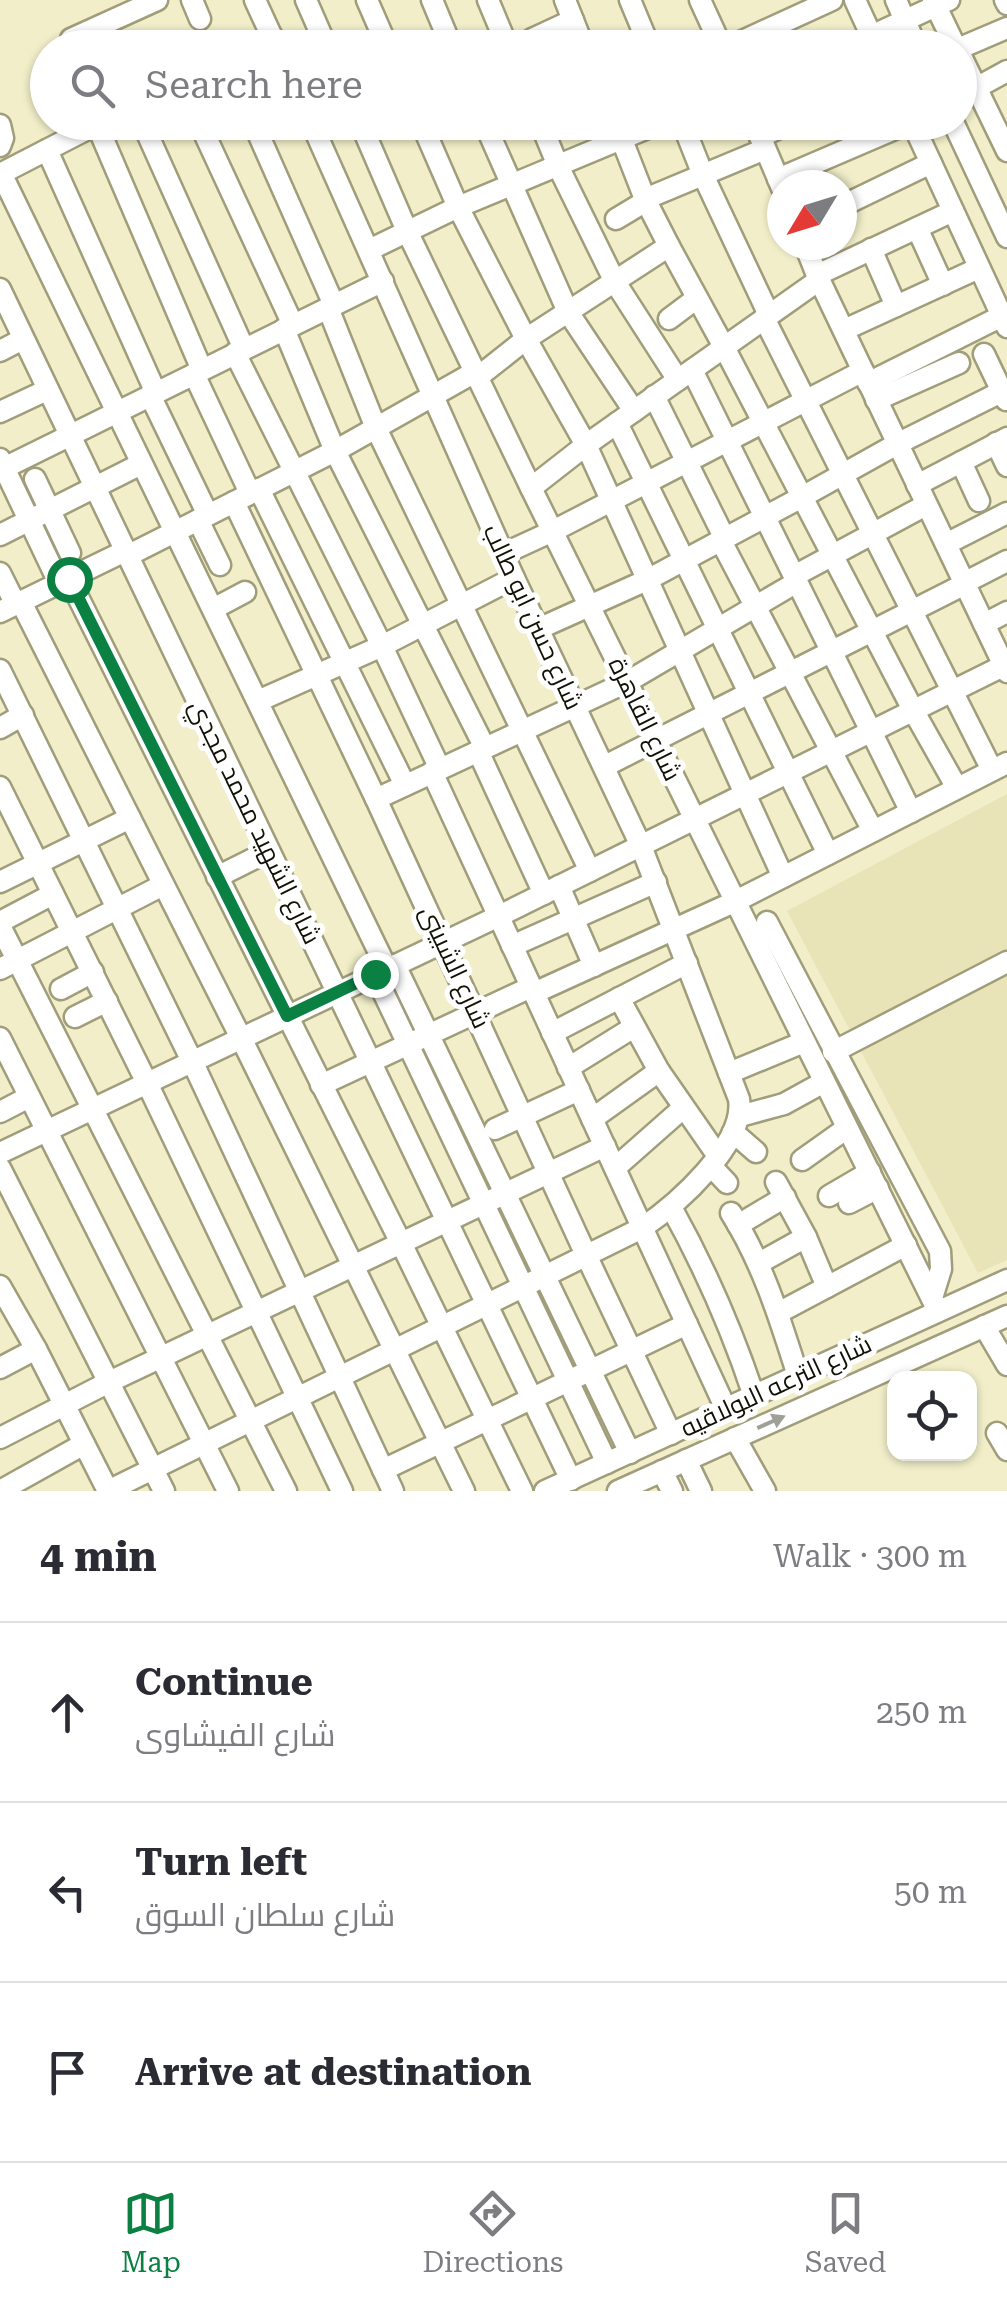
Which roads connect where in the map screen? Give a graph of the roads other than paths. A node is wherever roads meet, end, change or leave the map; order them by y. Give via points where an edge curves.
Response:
1 (157, 0) edge
2 (256, 0) edge
3 (306, 0) edge
4 (367, 0) edge
5 (432, 0) edge
6 (488, 0) edge
7 (565, 0) edge
8 (630, 0) edge
9 (832, 0) edge
10 (855, 0) edge
11 (896, 0) edge
12 (706, 2) edge
13 (939, 2) edge
14 (573, 20) junction
15 (905, 20) junction
16 (1007, 28) edge
17 (91, 30) edge
18 (269, 30) edge
19 (319, 30) edge
20 (380, 30) edge
21 (444, 30) edge
22 (500, 30) edge
23 (551, 30) edge
24 (577, 30) edge
25 (642, 30) edge
26 (717, 30) edge
27 (764, 30) edge
28 (869, 30) edge
29 (891, 30) edge
30 (910, 30) edge
31 (950, 30) edge
32 (977, 41) edge
33 (1007, 71) edge
34 (977, 87) edge
35 (977, 90) edge
36 (0, 125) edge
37 (1002, 128) edge
38 (68, 140) edge
39 (105, 140) edge
40 (150, 140) edge
41 (208, 140) edge
42 (261, 140) edge
43 (319, 140) edge
44 (368, 140) edge
45 (429, 140) edge
46 (491, 140) edge
47 (549, 140) edge
48 (603, 140) edge
49 (622, 140) edge
50 (689, 140) edge
51 (754, 140) edge
52 (762, 140) edge
53 (874, 140) edge
54 (920, 140) edge
55 (961, 140) edge
56 (0, 146) edge
57 (48, 150) junction
58 (1007, 150) edge
59 (931, 164) junction
60 (558, 166) junction
61 (774, 170) edge
62 (810, 170) edge
63 (1, 174) edge
64 (703, 175) junction
65 (510, 186) junction
66 (857, 199) edge
67 (646, 200) junction
68 (458, 207) junction
69 (953, 211) junction
70 (616, 219) dead end
71 (917, 228) junction
72 (408, 231) junction
73 (1007, 237) edge
74 (669, 246) junction
75 (369, 250) junction
76 (871, 250) junction
77 (811, 260) edge
78 (979, 268) junction
79 (818, 277) junction
80 (383, 280) junction
81 (615, 282) junction
82 (942, 284) junction
83 (1, 294) edge
84 (696, 298) junction
85 (331, 306) junction
86 (896, 306) junction
87 (568, 312) junction
88 (767, 317) junction
89 (669, 319) dead end
90 (1004, 322) edge
91 (288, 327) junction
92 (844, 330) junction
93 (24, 339) junction
94 (526, 339) junction
95 (724, 347) junction
96 (0, 350) edge
97 (240, 351) junction
98 (984, 354) dead end
99 (959, 363) dead end
100 (198, 372) junction
101 (476, 374) junction
102 (685, 375) junction
103 (869, 385) junction
104 (47, 390) junction
105 (153, 394) junction
106 (1005, 394) edge
107 (654, 396) junction
108 (432, 397) junction
109 (806, 401) junction
110 (0, 412) edge
111 (116, 412) junction
112 (625, 417) junction
113 (763, 423) junction
114 (376, 428) junction
115 (69, 436) junction
116 (727, 441) junction
117 (1002, 441) edge
118 (586, 444) junction
119 (896, 444) junction
120 (335, 451) junction
121 (687, 462) junction
122 (961, 462) junction
123 (141, 464) junction
124 (1, 465) edge
125 (1007, 466) edge
126 (294, 471) junction
127 (842, 474) junction
128 (36, 479) dead end
129 (646, 483) junction
130 (917, 485) junction
131 (94, 488) junction
132 (531, 488) junction
133 (248, 495) junction
134 (802, 497) junction
135 (612, 501) junction
136 (980, 501) dead end
137 (926, 505) junction
138 (50, 510) junction
139 (1007, 513) edge
140 (203, 517) junction
141 (765, 518) junction
142 (30, 521) junction
143 (552, 531) junction
144 (174, 532) junction
145 (872, 534) junction
146 (0, 536) edge
147 (723, 540) junction
148 (946, 544) junction
149 (70, 553) dead end
150 (126, 554) junction
151 (503, 554) junction
152 (832, 556) junction
153 (684, 560) junction
154 (1007, 561) edge
155 (220, 565) dead end
156 (0, 573) edge
157 (514, 578) junction
158 (796, 579) junction
159 (647, 580) junction
160 (64, 581) junction
161 (964, 583) junction
162 (245, 592) dead end
163 (12, 606) edge
164 (462, 606) junction
165 (755, 606) junction
166 (590, 607) junction
167 (213, 609) junction
168 (911, 612) junction
169 (1007, 612) edge
170 (984, 624) junction
171 (424, 626) junction
172 (718, 628) junction
173 (538, 629) junction
174 (872, 631) junction
175 (382, 646) junction
176 (679, 652) junction
177 (832, 652) junction
178 (346, 663) junction
179 (1006, 667) edge
180 (0, 670) edge
181 (790, 673) junction
182 (317, 676) junction
183 (627, 682) junction
184 (951, 691) junction
185 (750, 694) junction
186 (258, 701) junction
187 (575, 706) junction
188 (912, 710) junction
189 (24, 715) junction
190 (708, 715) junction
191 (0, 728) edge
192 (523, 730) junction
193 (871, 731) junction
194 (656, 741) junction
195 (482, 749) junction
196 (831, 751) junction
197 (604, 766) junction
198 (1000, 766) edge
199 (436, 771) junction
200 (788, 773) junction
201 (405, 785) junction
202 (0, 787) edge
203 (957, 788) junction
204 (745, 794) junction
205 (376, 798) junction
206 (911, 812) junction
207 (130, 818) junction
208 (695, 819) junction
209 (873, 831) junction
210 (85, 840) junction
211 (641, 846) junction
212 (268, 851) junction
213 (828, 854) junction
214 (38, 863) junction
215 (590, 871) junction
216 (217, 877) junction
217 (783, 877) junction
218 (0, 882) edge
219 (656, 882) junction
220 (163, 884) junction
221 (551, 890) junction
222 (54, 894) junction
223 (734, 902) junction
224 (118, 908) junction
225 (498, 916) junction
226 (573, 919) junction
227 (767, 922) dead end
228 (0, 924) edge
229 (674, 929) junction
230 (72, 932) junction
231 (443, 942) junction
232 (512, 946) junction
233 (1007, 962) edge
234 (688, 963) junction
235 (8, 965) edge
236 (594, 966) junction
237 (386, 969) junction
238 (92, 972) junction
239 (60, 988) dead end
240 (533, 990) junction
241 (337, 993) junction
242 (620, 998) junction
243 (107, 1001) junction
244 (476, 1012) junction
245 (287, 1016) junction
246 (75, 1017) dead end
247 (634, 1026) junction
248 (552, 1032) junction
249 (429, 1034) junction
250 (241, 1038) junction
251 (804, 1042) junction
252 (408, 1044) junction
253 (3, 1052) edge
254 (833, 1052) junction
255 (192, 1062) junction
256 (370, 1062) junction
257 (568, 1068) junction
258 (659, 1071) junction
259 (729, 1072) junction
260 (148, 1082) junction
261 (824, 1082) junction
262 (321, 1085) junction
263 (579, 1090) junction
264 (29, 1097) junction
265 (683, 1108) junction
266 (91, 1109) junction
267 (0, 1112) edge
268 (762, 1112) junction
269 (522, 1118) junction
270 (592, 1119) junction
271 (737, 1124) junction
272 (847, 1128) junction
273 (495, 1129) dead end
274 (46, 1131) junction
275 (775, 1131) dead end
276 (604, 1146) junction
277 (756, 1152) dead end
278 (0, 1153) edge
279 (802, 1160) dead end
280 (714, 1161) junction
281 (0, 1168) edge
282 (615, 1168) junction
283 (548, 1173) junction
284 (874, 1180) junction
285 (727, 1182) dead end
286 (505, 1194) junction
287 (839, 1200) dead end
288 (484, 1204) junction
289 (671, 1207) junction
290 (447, 1221) junction
291 (642, 1228) junction
292 (806, 1237) junction
293 (401, 1243) junction
294 (906, 1245) junction
295 (587, 1257) junction
296 (759, 1263) junction
297 (353, 1266) junction
298 (545, 1277) junction
299 (1007, 1280) edge
300 (827, 1286) junction
301 (523, 1288) junction
302 (300, 1291) junction
303 (4, 1300) edge
304 (487, 1305) junction
305 (935, 1305) junction
306 (256, 1312) junction
307 (778, 1312) junction
308 (1007, 1316) edge
309 (686, 1324) junction
310 (984, 1326) junction
311 (442, 1327) junction
312 (208, 1335) junction
313 (36, 1348) junction
314 (394, 1350) junction
315 (631, 1350) junction
316 (160, 1357) junction
317 (1007, 1366) edge
318 (0, 1368) edge
319 (590, 1370) junction
320 (798, 1376) junction
321 (340, 1378) junction
322 (568, 1381) junction
323 (109, 1382) junction
324 (754, 1396) junction
325 (299, 1398) junction
326 (532, 1398) junction
327 (64, 1404) junction
328 (726, 1409) junction
329 (487, 1420) junction
330 (251, 1421) junction
331 (671, 1434) junction
332 (0, 1438) edge
333 (734, 1438) junction
334 (440, 1443) junction
335 (84, 1444) junction
336 (205, 1444) junction
337 (630, 1453) junction
338 (686, 1460) junction
339 (607, 1463) junction
340 (153, 1469) junction
341 (383, 1470) junction
342 (662, 1471) junction
343 (571, 1480) junction
344 (103, 1489) edge
345 (0, 1491) edge
346 (164, 1491) edge
347 (228, 1491) edge
348 (286, 1491) edge
349 (342, 1491) edge
350 (393, 1491) edge
351 (464, 1491) edge
352 (522, 1491) edge
353 (545, 1491) edge
354 (618, 1491) edge
355 (672, 1491) edge
356 (700, 1491) edge
357 (765, 1491) edge

1 - 17 street
2 - 18 street
3 - 19 street
4 - 20 street
5 - 21 street
6 - 22 street
7 - 14 street
8 - 25 street
9 - 27 street
10 - 28 street
11 - 15 street
12 - 26 street
13 - 15 street
13 - 31 street
14 - 23 street
14 - 24 street
15 - 29 street
15 - 30 street
16 - 32 street
33 - 34 street
35 - 37 street
36 - 56 street
37 - 58 street
38 - 57 street
39 - 100 street
40 - 97 street
41 - 91 street
42 - 85 street
43 - 75 street, شارع حسن ابو طالب
44 - 72 street, شارع القاهرة
45 - 68 street
46 - 65 street
47 - 60 street
48 - 60 street
49 - 67 street
50 - 64 street
51 - 64 street
52 - 61 street
53 - 62 street
54 - 59 street
55 - 73 street
57 - 63 street
57 - 105 street
59 - 66 street
59 - 69 street
60 - 65 street
60 - 81 street
63 - 111 street
64 - 67 street
64 - 88 street
65 - 68 street
65 - 87 street
67 - 70 street
67 - 74 street
68 - 72 street
68 - 94 street
69 - 71 street
69 - 78 street
71 - 76 street
71 - 82 street
72 - 75 street
72 - 101 street, شارع القاهرة
74 - 81 street
74 - 84 street
75 - 80 street, شارع حسن ابو طالب
76 - 79 street
76 - 86 street
77 - 79 street
78 - 82 street
78 - 90 street
79 - 88 street
79 - 92 street
80 - 85 street
80 - 108 street, شارع حسن ابو طالب
81 - 87 street
81 - 102 street
82 - 86 street
83 - 93 street, شارع الشهيد محمد مجدي
84 - 89 street
84 - 95 street
85 - 91 street
85 - 114 street
86 - 92 street
87 - 94 street
87 - 112 street
88 - 95 street
88 - 109 street
90 - 103 street
91 - 97 street
91 - 120 street
92 - 103 street
93 - 96 street
93 - 104 street, شارع الشهيد محمد مجدي
94 - 101 street
94 - 118 street
95 - 102 street
95 - 113 street
97 - 100 street
97 - 126 street
98 - 106 street
99 - 103 street
100 - 105 street
100 - 133 street
101 - 108 street
101 - 132 street, شارع القاهرة
102 - 107 street
102 - 116 street
103 - 109 street
103 - 119 street
104 - 110 street
104 - 115 street, شارع الشهيد محمد مجدي
105 - 111 street
105 - 140 street
106 - 119 street
107 - 112 street
107 - 121 street
108 - 114 street
108 - 151 street, شارع حسن ابو طالب
109 - 113 street
109 - 127 street
111 - 115 street
111 - 123 street
112 - 118 street
112 - 129 street
113 - 116 street
113 - 134 street
114 - 120 street
114 - 164 street
115 - 124 street
115 - 131 street, شارع الشهيد محمد مجدي
116 - 121 street
116 - 141 street
117 - 122 street
117 - 125 street
118 - 132 street
118 - 135 street
119 - 127 street
119 - 130 street
120 - 126 street
120 - 171 street
121 - 129 street
121 - 147 street
122 - 130 street
122 - 136 street
123 - 131 street
123 - 144 street
124 - 142 street
126 - 133 street
126 - 175 street
127 - 134 street
127 - 145 street
128 - 138 street
129 - 135 street
129 - 153 street
130 - 137 street
131 - 138 street
131 - 150 street, شارع الشهيد محمد مجدي
132 - 143 street, شارع القاهرة
133 - 140 street
133 - 178 street
133 - 182 street, شارع الشبينى
134 - 141 street
134 - 152 street
135 - 143 street
135 - 159 street
137 - 145 street
137 - 148 street
138 - 142 street
138 - 149 street
139 - 148 street
140 - 144 street
140 - 155 street
141 - 147 street
141 - 158 street
142 - 146 street
142 - 160 street
143 - 151 street
143 - 166 street, شارع القاهرة
144 - 150 street
144 - 167 street
145 - 152 street
145 - 168 street
147 - 153 street
147 - 165 street
148 - 161 street
150 - 160 street
150 - 212 street, شارع الشهيد محمد مجدي
151 - 157 street, شارع حسن ابو طالب
152 - 158 street
152 - 174 street
153 - 159 street
153 - 172 street
154 - 161 street
156 - 163 street
157 - 164 street
157 - 173 street, شارع حسن ابو طالب
158 - 165 street
158 - 177 street
159 - 166 street
159 - 176 street
160 - 163 street
160 - 216 street
161 - 168 street
161 - 170 street
162 - 167 street
163 - 207 street
164 - 171 street
164 - 192 street
165 - 172 street
165 - 181 street
166 - 173 street
166 - 183 street, شارع القاهرة
167 - 186 street
168 - 174 street
168 - 184 street
169 - 170 street
170 - 179 street
171 - 175 street
171 - 195 street
172 - 176 street
172 - 185 street
173 - 187 street, شارع حسن ابو طالب
174 - 177 street
174 - 188 street
175 - 178 street
175 - 199 street
176 - 183 street
176 - 190 street
177 - 181 street
177 - 193 street
178 - 182 street
178 - 201 street
179 - 184 street
180 - 189 street
181 - 185 street
181 - 196 street
182 - 186 street
182 - 205 street, شارع الشبينى
183 - 187 street
183 - 194 street, شارع القاهرة
184 - 188 street
184 - 198 street
185 - 190 street
185 - 200 street
186 - 237 street
187 - 192 street
187 - 197 street, شارع حسن ابو طالب
188 - 193 street
188 - 203 street
189 - 191 street
189 - 210 street
190 - 194 street
190 - 204 street
192 - 195 street
192 - 215 street
193 - 196 street
193 - 206 street
194 - 197 street
194 - 208 street, شارع القاهرة
195 - 199 street
195 - 221 street
196 - 200 street
196 - 209 street
197 - 211 street, شارع حسن ابو طالب
198 - 203 street
199 - 201 street
199 - 225 street
200 - 204 street
200 - 213 street
201 - 205 street
202 - 214 street
203 - 206 street
204 - 208 street
204 - 217 street
205 - 231 street, شارع الشبينى
206 - 209 street
207 - 210 street
207 - 220 street
208 - 211 street
208 - 223 street, شارع القاهرة
209 - 213 street
210 - 214 street
210 - 224 street
211 - 215 street
211 - 219 street, شارع حسن ابو طالب
212 - 216 street
212 - 241 street, شارع الشهيد محمد مجدي
213 - 217 street
214 - 218 street
214 - 222 street
215 - 221 street
216 - 245 street
217 - 223 street
219 - 226 street
219 - 229 street, شارع حسن ابو طالب
220 - 224 street
220 - 250 street
221 - 225 street
221 - 226 street
222 - 228 street
222 - 230 street
223 - 229 street
223 - 251 street, شارع القاهرة
224 - 230 street
224 - 255 street
225 - 231 street
225 - 232 street
226 - 232 street
226 - 236 street
227 - 254 street
228 - 235 street
229 - 234 street, شارع حسن ابو طالب
229 - 236 street
230 - 235 street
230 - 238 street
231 - 237 street
231 - 244 street, شارع الشبينى
232 - 240 street
233 - 254 street
234 - 242 street
234 - 259 street, شارع حسن ابو طالب
235 - 266 street
236 - 240 street
237 - 241 street
237 - 249 street
237 - 252 street
238 - 239 street
238 - 243 street
240 - 244 street
240 - 248 street
241 - 245 street
241 - 256 street, شارع الشهيد محمد مجدي
242 - 247 street
242 - 248 street
243 - 246 street
243 - 260 street
244 - 249 street
244 - 269 street, شارع الشبينى
245 - 250 street
245 - 262 street
247 - 257 street
247 - 258 street
248 - 257 street
249 - 252 street
249 - 286 street
250 - 255 street
250 - 297 street
251 - 259 street
251 - 261 street, شارع القاهرة
252 - 256 street
252 - 288 street
253 - 264 street
254 - 305 street via 940,1251
255 - 260 street
255 - 302 street
256 - 262 street
256 - 290 street, شارع الشهيد محمد مجدي
257 - 263 street
258 - 265 street
258 - 270 street
259 - 271 street, شارع حسن ابو طالب via 739,1100
260 - 266 street
260 - 306 street
261 - 268 street
261 - 272 street, شارع القاهرة
262 - 293 street
263 - 269 street
263 - 270 street
264 - 267 street
264 - 274 street
265 - 280 street
265 - 282 street
266 - 274 street
266 - 312 street
268 - 271 street
268 - 275 street
269 - 273 street
269 - 283 street, شارع الشبينى
270 - 276 street
271 - 277 street
271 - 280 street
272 - 279 street
272 - 284 street, شارع القاهرة
274 - 278 street
274 - 316 street
276 - 282 street
276 - 283 street
280 - 285 street
280 - 289 street
281 - 323 street
282 - 291 street
283 - 286 street
283 - 295 street, شارع الشبينى
284 - 287 street
284 - 294 street, شارع القاهرة
286 - 288 street
286 - 298 street
288 - 290 street
288 - 301 street
289 - 291 street
289 - 324 street via 719,1302
290 - 293 street
290 - 304 street, شارع الشهيد محمد مجدي
291 - 295 street
291 - 309 street
292 - 296 street
292 - 296 street via 781,1190 735,1219
292 - 300 street
293 - 297 street
293 - 311 street
294 - 300 street
294 - 305 street, شارع القاهرة
295 - 298 street
295 - 315 street, شارع الشبينى
296 - 307 street
297 - 302 street
297 - 314 street
298 - 301 street
298 - 319 street
299 - 305 street, شارع الترعه البولاقيه
300 - 307 street
301 - 304 street
301 - 322 street
302 - 306 street
302 - 321 street
303 - 313 street
304 - 311 street
304 - 326 street, شارع الشهيد محمد مجدي
305 - 320 street, شارع الترعه البولاقيه
306 - 312 street
306 - 325 street
307 - 320 street
308 - 310 street, شارع الترعه البولاقيه
309 - 315 street
309 - 328 street
310 - 317 street
333 -> 310 street, شارع الترعه البولاقيه
311 - 314 street
311 - 329 street
312 - 316 street
312 - 330 street
313 - 318 street
313 - 327 street
314 - 321 street
314 - 334 street
315 - 319 street
315 - 331 street, شارع الشبينى
316 - 323 street
316 - 336 street
319 - 322 street
319 - 337 street
320 - 324 street, شارع الترعه البولاقيه
321 - 325 street
321 - 341 street
322 - 326 street
322 - 339 street
323 - 327 street
323 - 340 street
324 - 328 street, شارع الترعه البولاقيه
325 - 330 street
325 - 349 street
326 - 329 street
326 - 343 street, شارع الشهيد محمد مجدي
327 - 332 street
327 - 335 street
328 - 331 street, شارع الترعه البولاقيه
329 - 334 street
329 - 352 street
330 - 336 street
330 - 348 street
331 - 337 street, شارع الترعه البولاقيه
333 - 338 street, شارع الترعه البولاقيه
333 - 357 street
334 - 341 street
334 - 351 street
335 - 344 street
335 - 345 street
336 - 340 street
336 - 347 street
337 - 339 street, شارع الترعه البولاقيه
338 - 342 street, شارع الترعه البولاقيه
338 - 356 street
339 - 343 street, شارع الترعه البولاقيه
340 - 344 street
340 - 346 street
341 - 350 street
342 - 354 street, شارع الترعه البولاقيه
342 - 355 street
343 - 353 street, شارع الترعه البولاقيه

